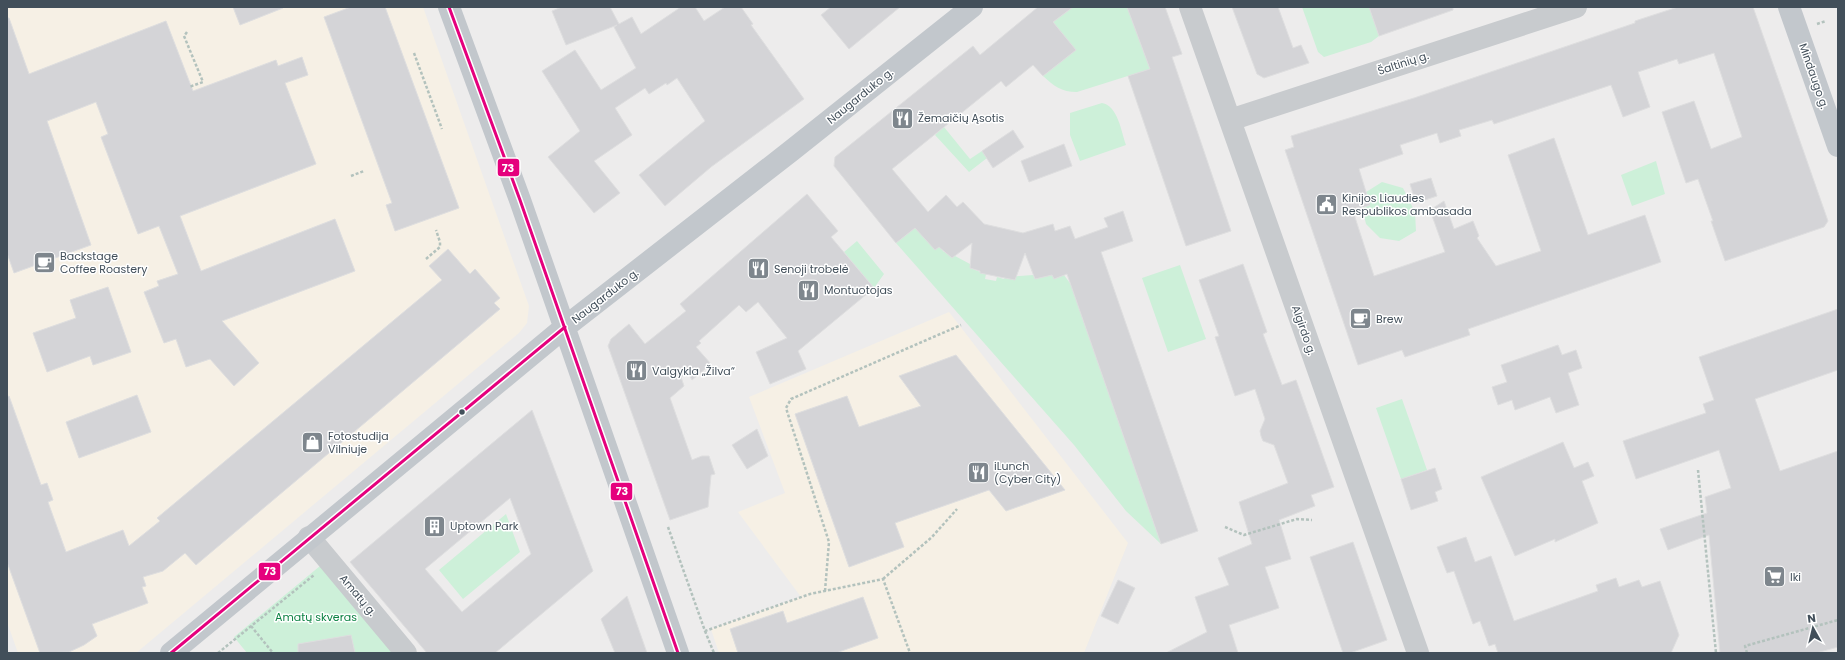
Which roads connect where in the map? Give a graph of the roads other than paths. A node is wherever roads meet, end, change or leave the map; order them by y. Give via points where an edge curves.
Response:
1 (449, 7) edge
2 (972, 7) edge
3 (1190, 7) edge
4 (1576, 7) edge
5 (1789, 7) edge
6 (1230, 120) junction
7 (1838, 146) edge
8 (565, 327) junction
9 (309, 537) junction
10 (171, 653) edge
11 (406, 653) edge
12 (678, 653) edge
13 (1418, 653) edge

1 - 8 main road
2 - 8 main road, Naugarduko g.
3 - 6 street, Algirdo g.
4 - 6 street, Šaltinių g.
5 - 7 main road, Mindaugo g.
6 - 13 street, Algirdo g.
8 - 9 main road, Naugarduko g.
8 - 12 main road
9 - 10 main road, Naugarduko g.
9 - 11 street, Amatų g.

